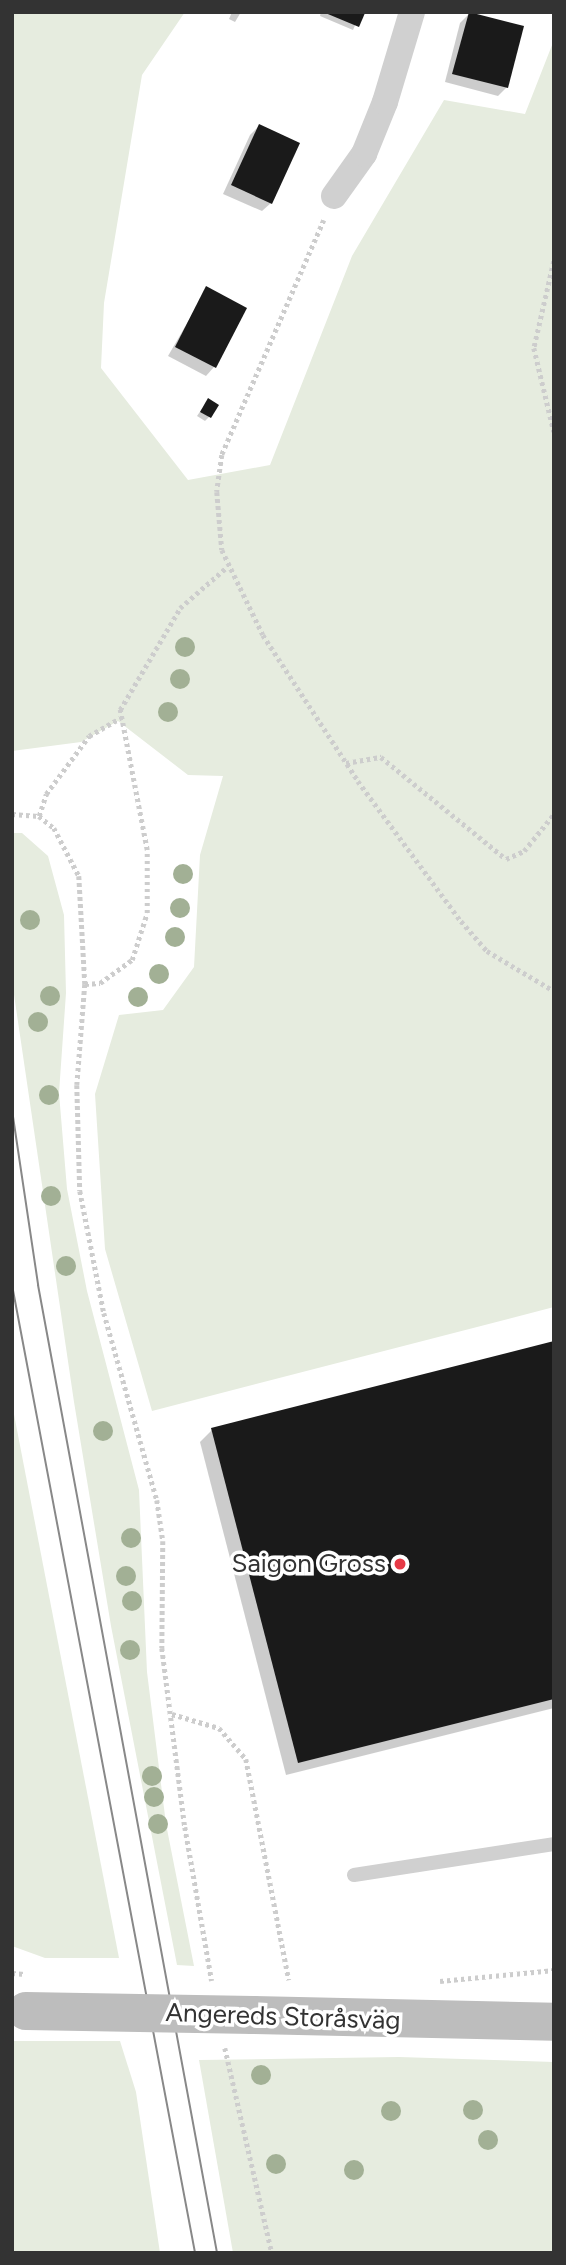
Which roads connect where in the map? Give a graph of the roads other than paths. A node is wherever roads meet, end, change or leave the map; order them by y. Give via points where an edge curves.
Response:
1 (412, 12) edge
2 (334, 196) road end
3 (554, 1843) edge
4 (354, 1875) dead end
5 (19, 2011) edge
6 (554, 2022) edge

1 - 2 street via 370,141
3 - 4 lane
5 - 6 street, Angereds Storåsväg, bridge

